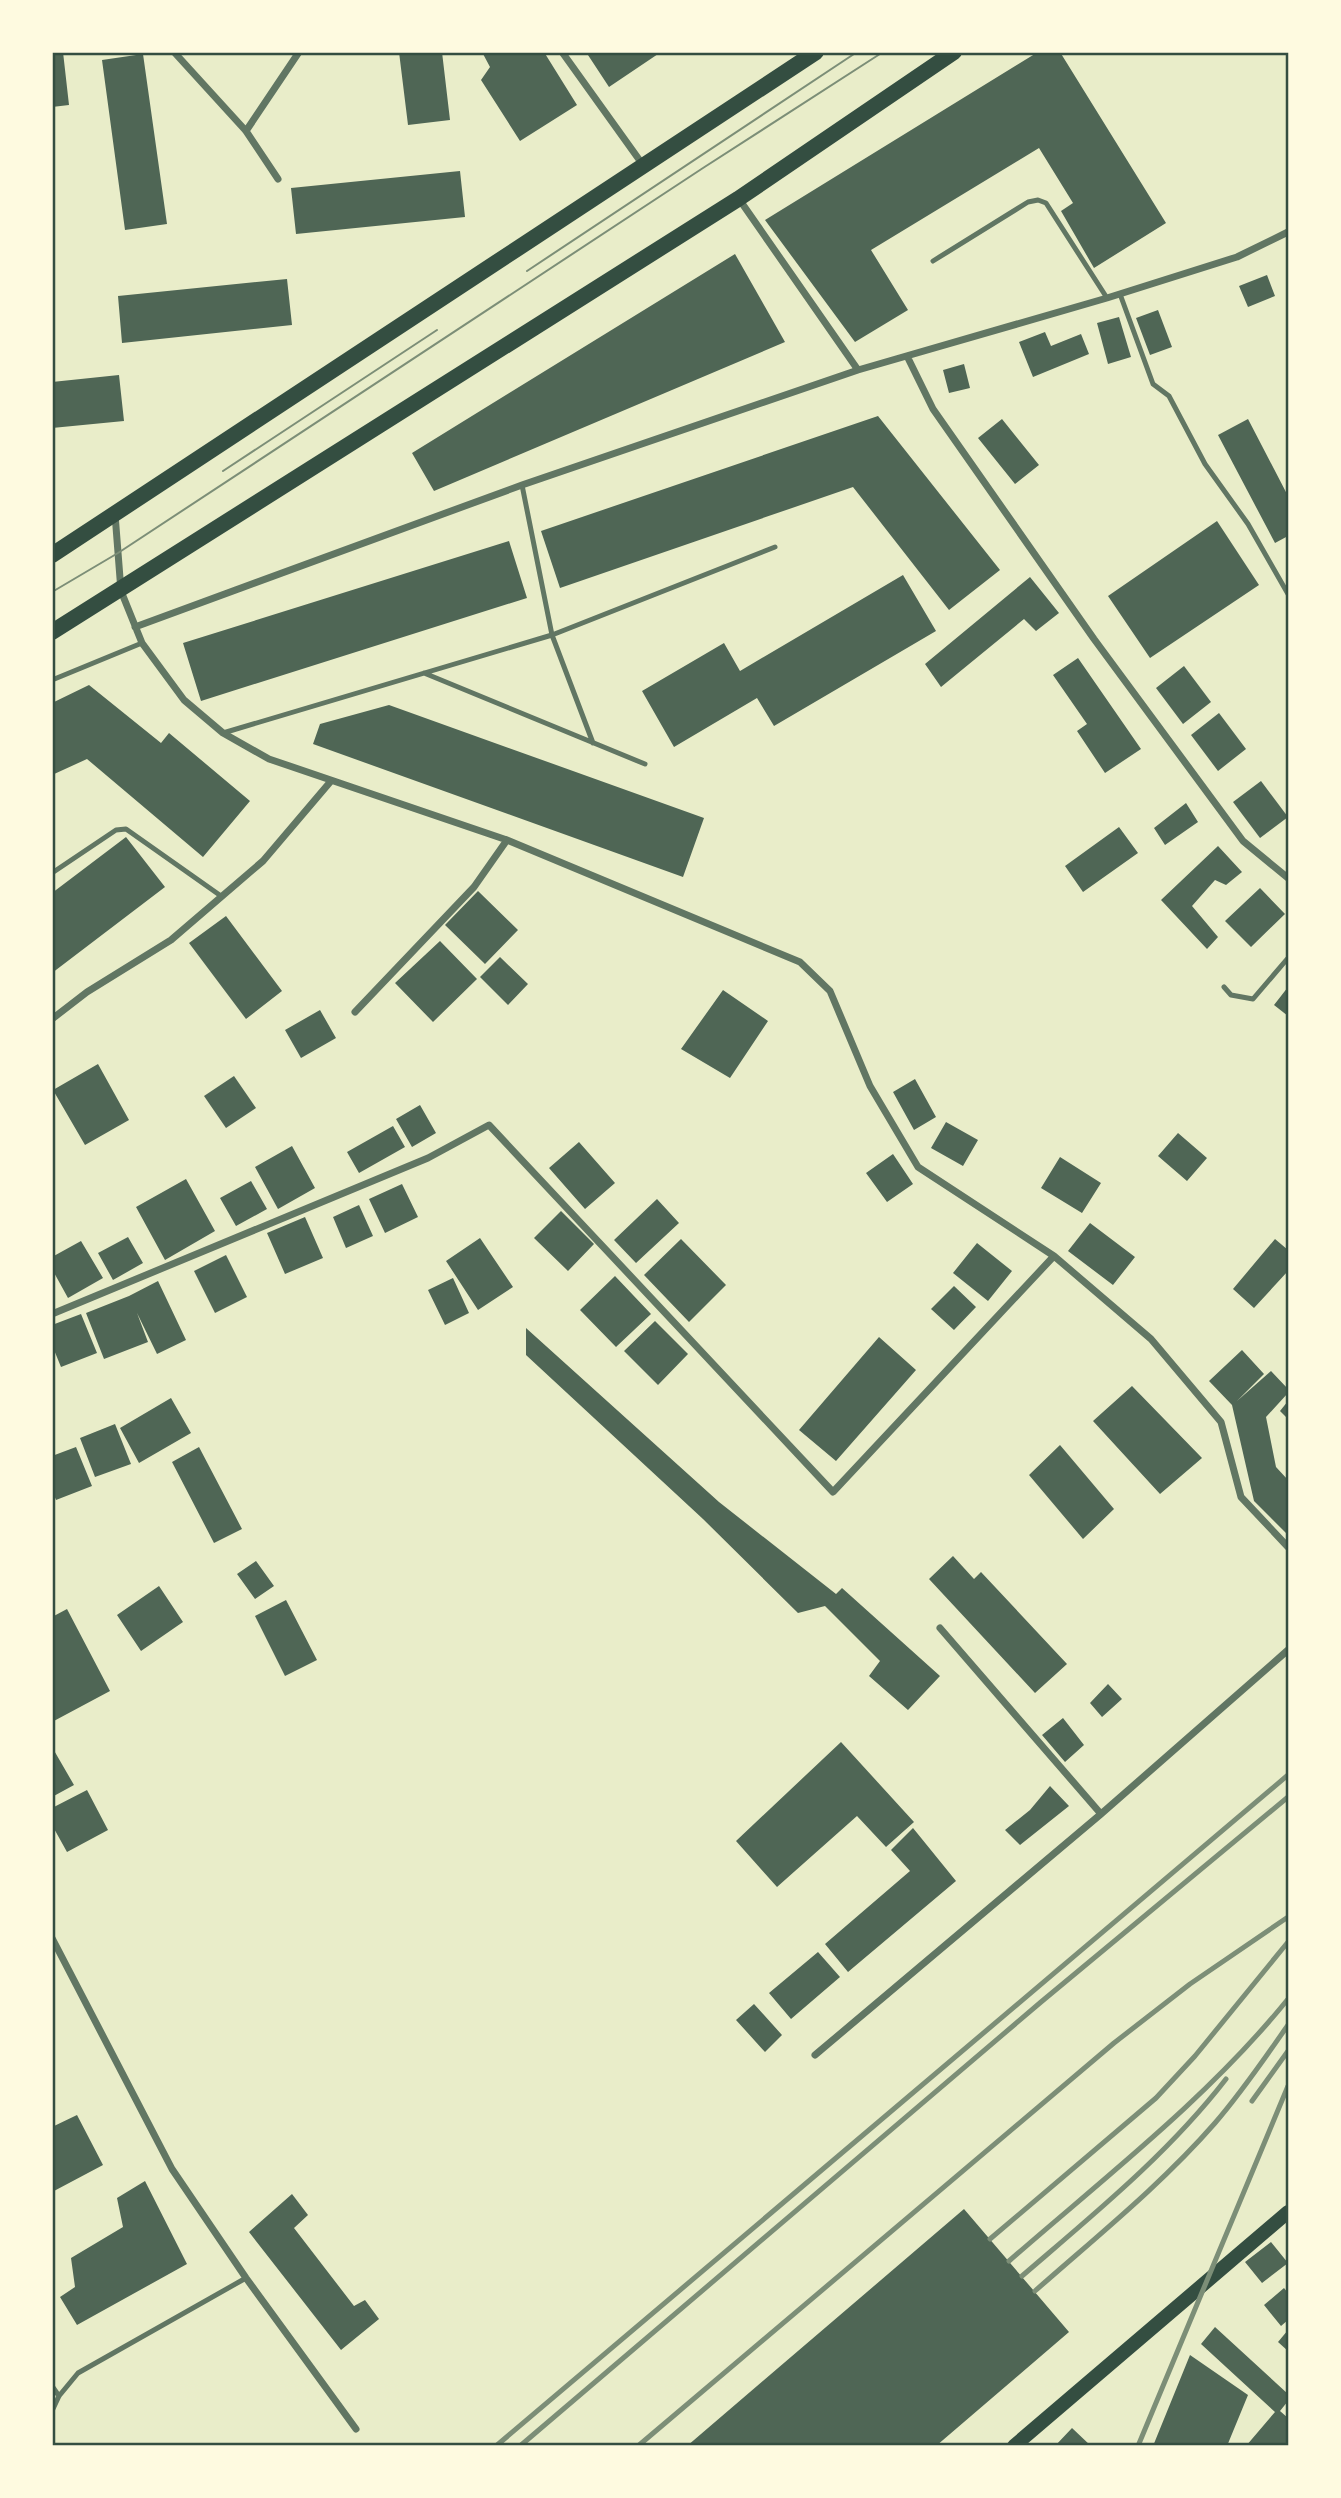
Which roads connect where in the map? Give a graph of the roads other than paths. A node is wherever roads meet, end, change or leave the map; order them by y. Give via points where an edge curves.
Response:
1 (174, 52) edge
2 (299, 52) edge
3 (562, 52) edge
4 (816, 52) edge
5 (954, 52) edge
6 (246, 131) junction
7 (643, 166) junction
8 (278, 179) dead end
9 (738, 199) junction
10 (1289, 232) edge
11 (933, 261) dead end
12 (1120, 294) junction
13 (1107, 298) junction
14 (907, 356) junction
15 (858, 369) junction
16 (522, 485) junction
17 (115, 514) junction
18 (775, 547) dead end
19 (52, 555) edge
20 (121, 591) junction
21 (1289, 594) edge
22 (135, 627) junction
23 (52, 632) edge
24 (552, 635) junction
25 (142, 643) junction
26 (424, 673) junction
27 (52, 680) edge
28 (223, 733) junction
29 (593, 743) junction
30 (645, 764) dead end
31 (331, 781) junction
32 (507, 841) junction
33 (52, 873) edge
34 (1289, 878) edge
35 (221, 896) junction
36 (1289, 958) edge
37 (1224, 987) dead end
38 (355, 1012) dead end
39 (52, 1019) edge
40 (1054, 1256) junction
41 (52, 1314) edge
42 (1289, 1547) edge
43 (940, 1628) dead end
44 (1289, 1650) edge
45 (1101, 1814) junction
46 (52, 1938) edge
47 (816, 2055) dead end
48 (1289, 2212) edge
49 (246, 2277) junction
50 (52, 2386) edge
51 (59, 2396) junction
52 (52, 2411) edge
53 (356, 2429) dead end
54 (1014, 2445) edge

1 - 6 street
2 - 6 street
3 - 7 street
4 - 7 main road
5 - 9 main road
6 - 8 street
7 - 17 main road
9 - 15 street
9 - 20 main road
10 - 12 street via 1237,257
11 - 13 lane via 1038,200 1046,203
12 - 13 street
12 - 21 lane via 1153,384 1169,396 1205,464 1248,524
13 - 14 street
14 - 15 street
14 - 34 street via 933,409 1094,639 1243,841
15 - 16 street
16 - 22 street
16 - 24 lane
17 - 19 main road
17 - 20 street
18 - 24 lane
20 - 22 street
20 - 23 main road
22 - 25 street
24 - 26 lane
24 - 29 lane
25 - 27 lane
25 - 28 street via 184,700
26 - 28 lane
26 - 29 lane
28 - 31 street via 268,759
29 - 30 lane
31 - 32 street
31 - 35 street via 263,860
32 - 38 street via 474,887
32 - 40 street via 800,962 830,991 870,1087 918,1167
33 - 35 lane via 116,830 125,829
35 - 39 street via 171,940
36 - 37 lane via 1253,999 1231,995
40 - 41 street via 833,1492 489,1125 428,1158
40 - 42 street via 1151,1339 1221,1422 1241,1497
43 - 45 street
44 - 45 street
45 - 47 street
46 - 49 street via 172,2169
48 - 54 main road
49 - 51 lane via 78,2373
49 - 53 street
50 - 51 lane
51 - 52 lane

